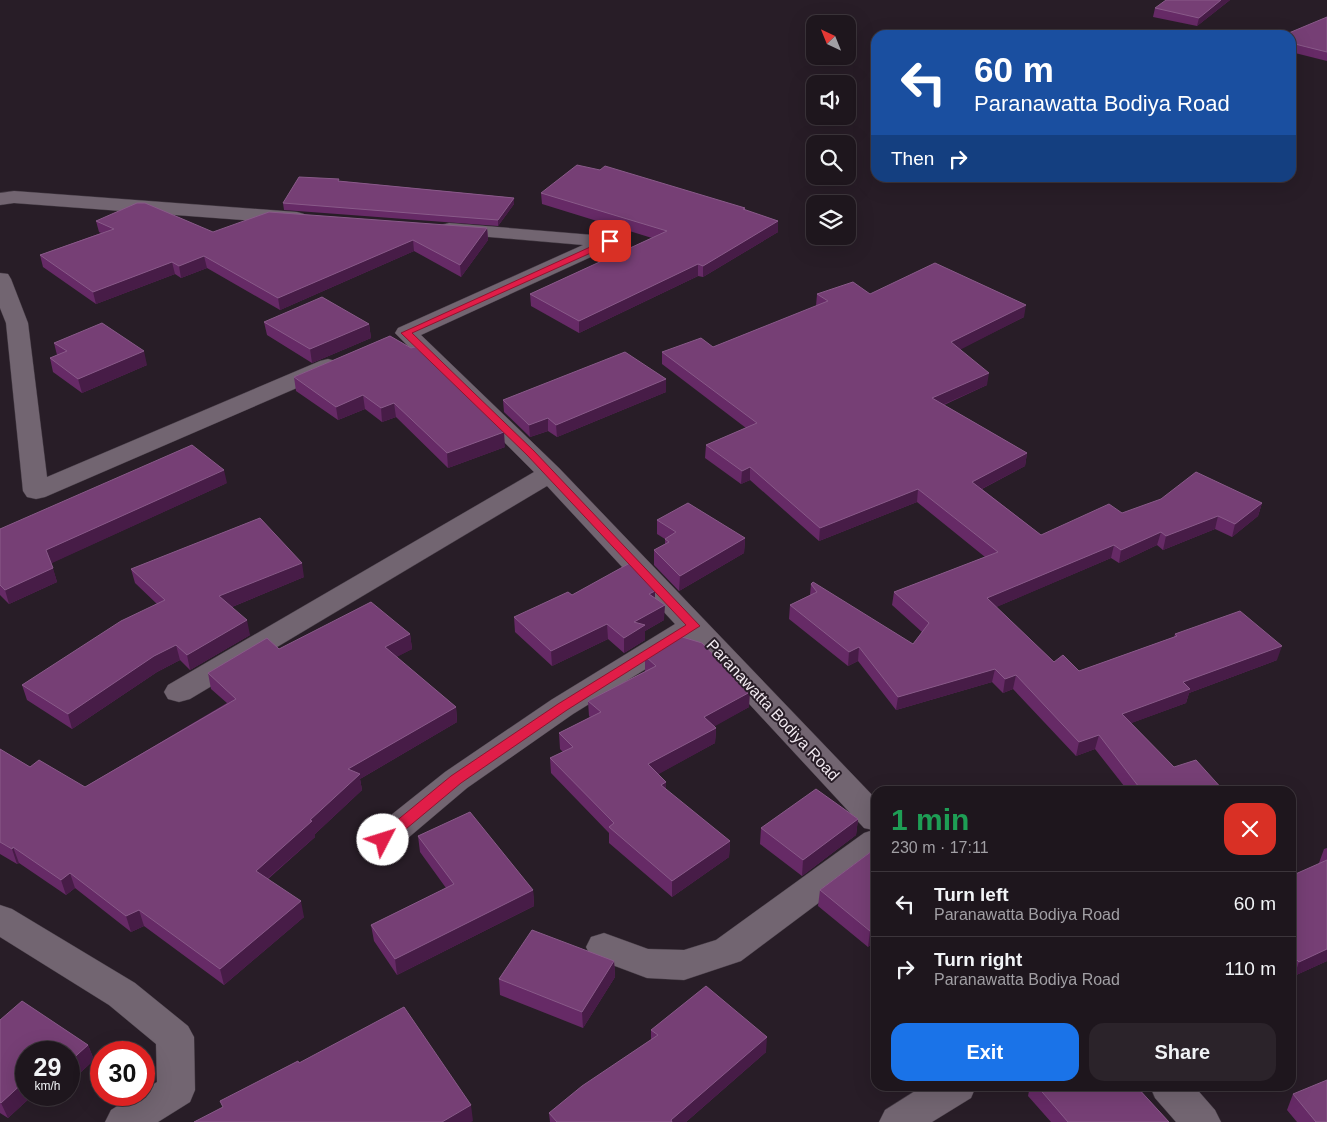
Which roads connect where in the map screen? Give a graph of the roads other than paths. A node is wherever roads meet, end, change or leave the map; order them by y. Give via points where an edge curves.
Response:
1 (0, 199) edge
2 (312, 219) edge
3 (431, 228) edge
4 (0, 280) edge
5 (352, 356) edge
6 (550, 474) junction
7 (694, 626) junction
8 (179, 692) dead end
9 (871, 815) edge
10 (383, 840) dead end
11 (871, 846) edge
12 (0, 919) edge
13 (604, 947) dead end
14 (949, 1091) edge
15 (1173, 1091) edge
16 (126, 1122) edge
17 (899, 1122) edge
18 (1201, 1122) edge

1 - 2 street via 14,197
3 - 6 street, Paranawatta Bodiya Road via 610,241 397,337
4 - 5 street via 17,323 36,491
6 - 7 street, Paranawatta Bodiya Road
6 - 8 street
7 - 9 street, Paranawatta Bodiya Road
7 - 10 street via 562,707 472,768
11 - 13 street via 728,951 684,965 647,963
12 - 16 street via 122,994 175,1037 176,1090
14 - 17 street
15 - 18 street

